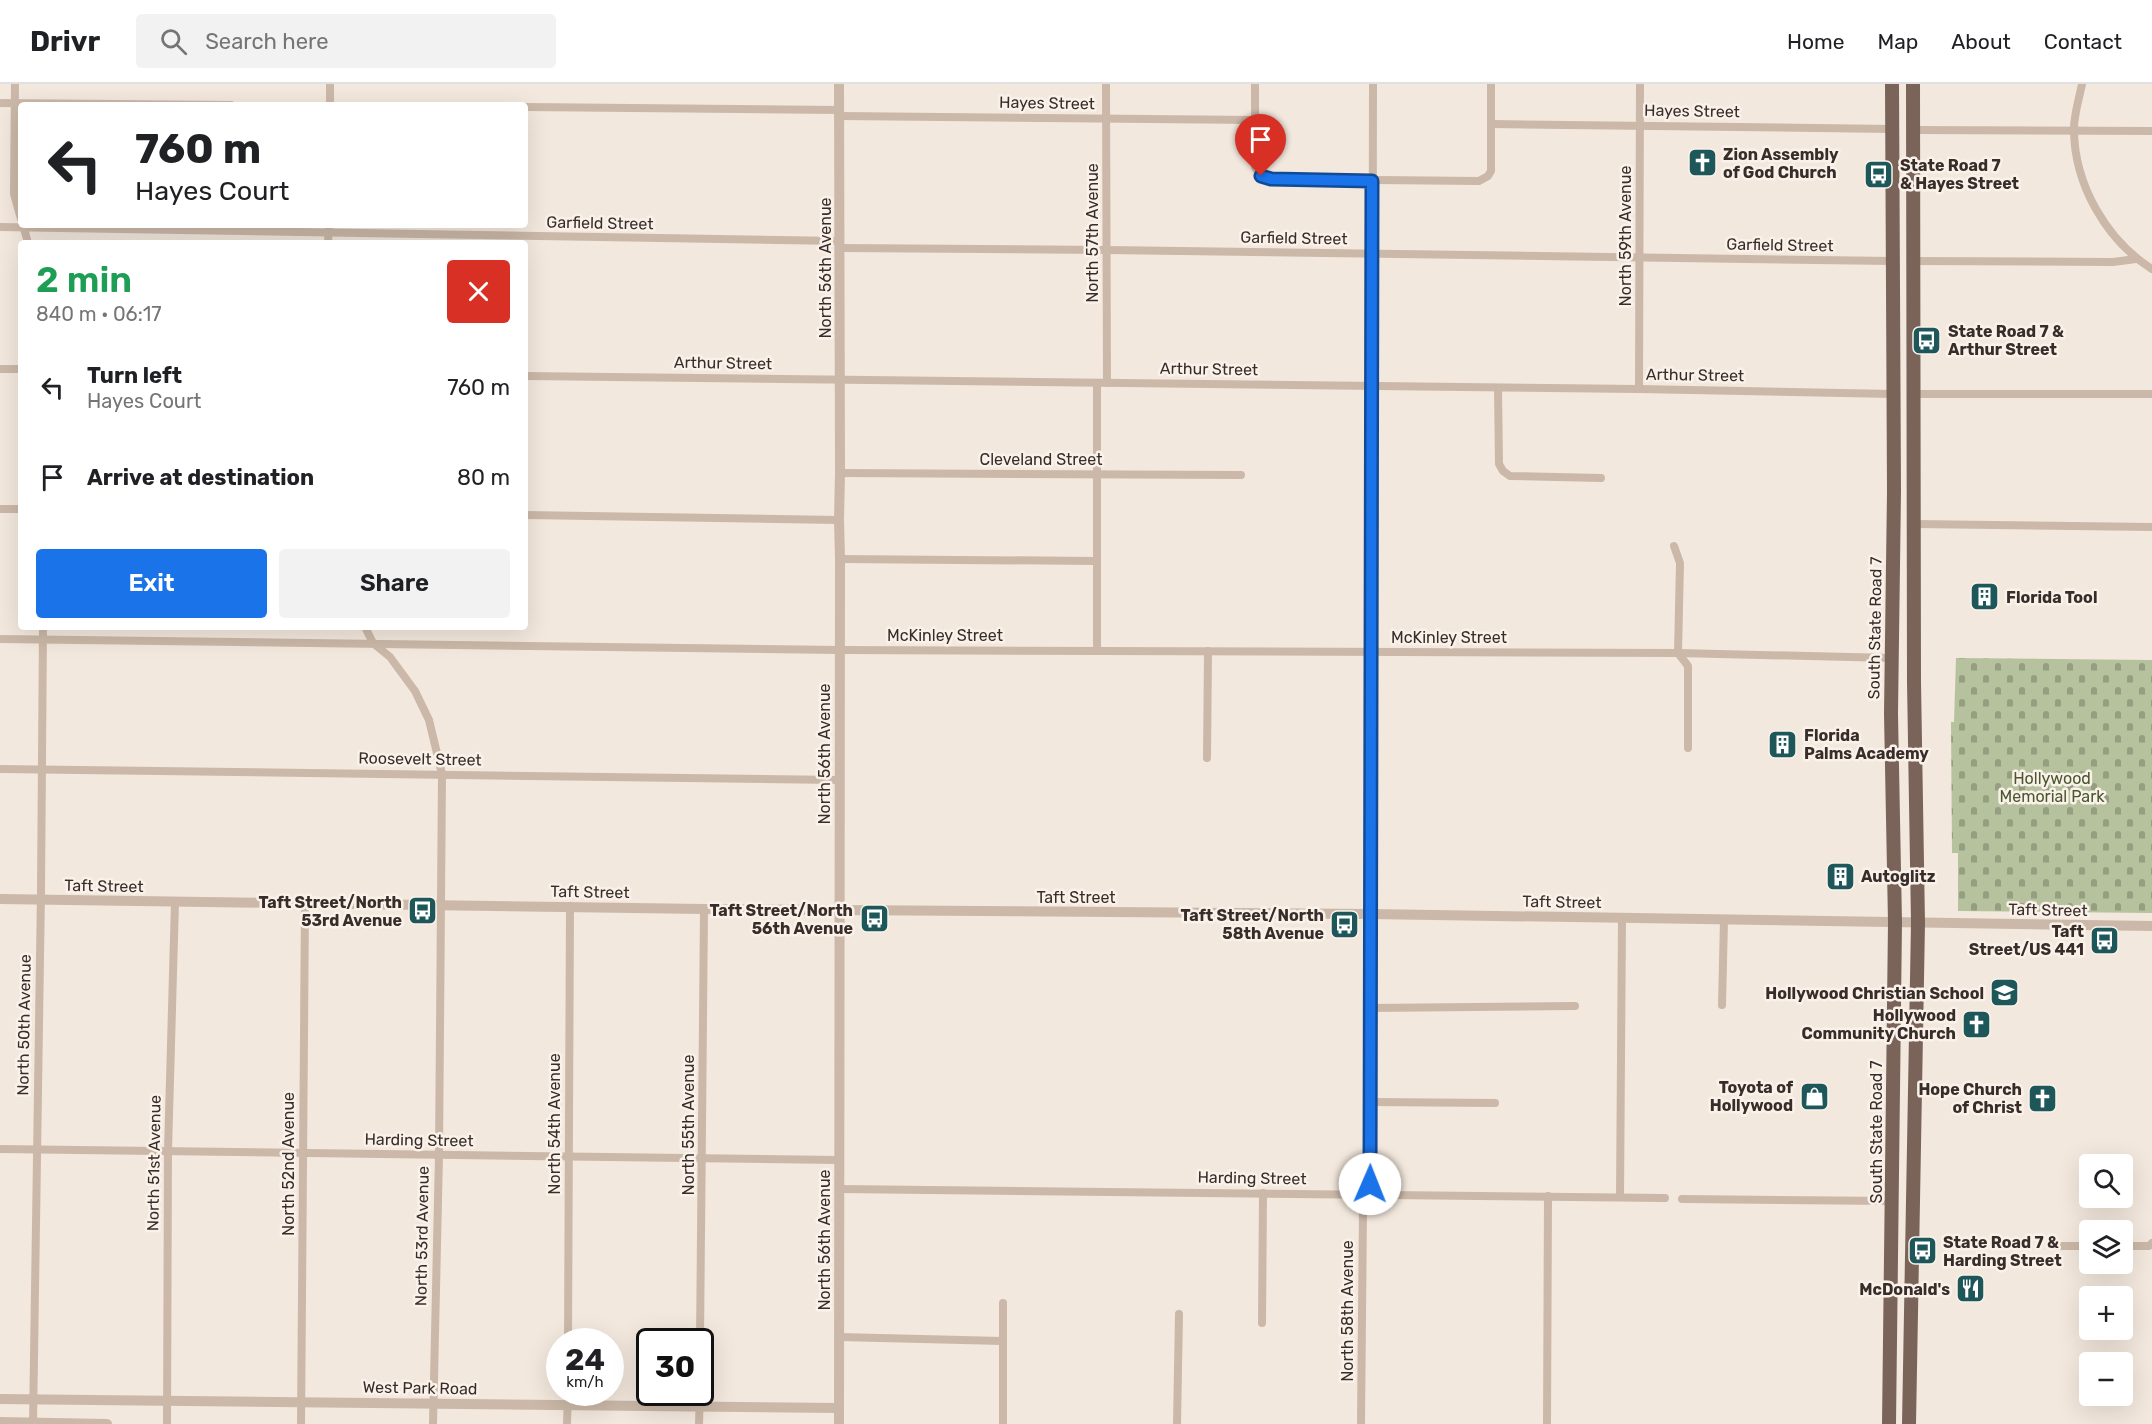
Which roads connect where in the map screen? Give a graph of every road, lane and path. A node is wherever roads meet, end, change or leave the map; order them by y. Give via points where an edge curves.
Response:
1 (15, 84) edge
2 (330, 84) edge
3 (839, 84) edge
4 (1106, 84) edge
5 (1255, 84) edge
6 (1373, 84) edge
7 (1491, 84) edge
8 (1640, 84) edge
9 (1892, 84) edge
10 (1913, 84) edge
11 (2082, 84) edge
12 (330, 102) edge
13 (0, 103) edge
14 (14, 104) junction
15 (18, 104) edge
16 (528, 107) edge
17 (1892, 107) junction
18 (839, 113) junction
19 (1107, 118) junction
20 (1255, 120) junction
21 (1492, 124) junction
22 (1641, 125) junction
23 (1892, 129) junction
24 (1913, 130) junction
25 (2074, 130) junction
26 (2152, 130) edge
27 (1912, 154) junction
28 (1372, 181) junction
29 (18, 209) edge
30 (18, 225) edge
31 (0, 227) edge
32 (144, 228) edge
33 (328, 234) edge
34 (840, 245) junction
35 (1107, 250) junction
36 (1373, 254) junction
37 (1640, 258) junction
38 (2136, 259) junction
39 (1892, 261) junction
40 (1912, 261) junction
41 (2152, 269) edge
42 (0, 369) edge
43 (18, 369) edge
44 (528, 376) edge
45 (840, 380) junction
46 (1097, 383) junction
47 (1107, 383) junction
48 (1372, 386) junction
49 (1498, 388) junction
50 (1639, 389) junction
51 (1893, 394) junction
52 (1914, 394) junction
53 (2152, 394) edge
54 (840, 473) junction
55 (1097, 474) junction
56 (1241, 476) dead end
57 (1601, 478) dead end
58 (1893, 501) junction
59 (0, 509) edge
60 (18, 509) edge
61 (528, 515) edge
62 (839, 520) junction
63 (1914, 524) junction
64 (2152, 527) edge
65 (1674, 546) dead end
66 (840, 560) junction
67 (1097, 561) junction
68 (43, 630) edge
69 (366, 630) edge
70 (0, 639) edge
71 (43, 639) junction
72 (373, 643) junction
73 (839, 650) junction
74 (1097, 650) junction
75 (1208, 651) junction
76 (1372, 652) junction
77 (1678, 653) junction
78 (1891, 658) junction
79 (1914, 682) junction
80 (1688, 748) dead end
81 (1207, 758) dead end
82 (0, 769) edge
83 (42, 769) junction
84 (442, 774) junction
85 (840, 780) junction
86 (0, 899) edge
87 (41, 900) junction
88 (175, 902) junction
89 (305, 904) junction
90 (440, 906) junction
91 (570, 906) junction
92 (704, 909) junction
93 (838, 909) junction
94 (1370, 914) junction
95 (1622, 918) junction
96 (1724, 920) junction
97 (1895, 922) junction
98 (1918, 923) junction
99 (2152, 926) edge
100 (1722, 1005) dead end
101 (1575, 1006) dead end
102 (1370, 1008) junction
103 (1371, 1102) junction
104 (1496, 1103) dead end
105 (0, 1149) edge
106 (38, 1149) junction
107 (168, 1151) junction
108 (303, 1154) junction
109 (439, 1155) junction
110 (1893, 1155) junction
111 (569, 1156) junction
112 (703, 1159) junction
113 (839, 1160) junction
114 (1912, 1173) junction
115 (839, 1189) junction
116 (1263, 1193) junction
117 (1366, 1194) junction
118 (1548, 1196) junction
119 (1620, 1197) junction
120 (1665, 1198) dead end
121 (1682, 1199) dead end
122 (1893, 1201) junction
123 (1912, 1221) junction
124 (2152, 1244) edge
125 (2055, 1246) dead end
126 (2079, 1246) edge
127 (2133, 1246) edge
128 (1003, 1303) dead end
129 (1179, 1314) dead end
130 (1263, 1323) dead end
131 (568, 1328) edge
132 (700, 1328) edge
133 (839, 1337) junction
134 (1003, 1341) junction
135 (1890, 1378) junction
136 (0, 1399) edge
137 (34, 1400) junction
138 (168, 1400) junction
139 (302, 1402) junction
140 (1909, 1402) junction
141 (434, 1403) junction
142 (546, 1405) edge
143 (568, 1406) edge
144 (624, 1406) edge
145 (699, 1407) junction
146 (839, 1408) junction
147 (0, 1422) edge
148 (33, 1423) edge
149 (107, 1424) edge
150 (167, 1424) edge
151 (301, 1424) edge
152 (433, 1424) edge
153 (567, 1424) edge
154 (699, 1424) edge
155 (839, 1424) edge
156 (1002, 1424) edge
157 (1176, 1424) edge
158 (1361, 1424) edge
159 (1547, 1424) edge
160 (1889, 1424) edge
161 (1909, 1424) edge

1 - 14 street
2 - 12 street
3 - 18 street, North 56th Avenue
4 - 19 street, North 57th Avenue
5 - 20 street
6 - 28 street, North 58th Avenue
7 - 21 street
8 - 22 street, North 59th Avenue
9 - 17 main road, South State Road 7
10 - 24 main road
11 - 25 street
13 - 14 street
14 - 15 street
14 - 29 street via 14,194
16 - 18 street, Hayes Street
17 - 23 main road, South State Road 7
17 - 24 main road via 1900,122
18 - 19 street, Hayes Street
18 - 34 street, North 56th Avenue
19 - 20 street, Hayes Street
19 - 35 street, North 57th Avenue
20 - 28 street via 1255,167 1261,176
21 - 22 street, Hayes Street
21 - 28 street via 1491,171 1479,181
22 - 23 street, Hayes Street
22 - 37 street, North 59th Avenue
23 - 27 main road via 1905,136
23 - 39 main road, South State Road 7
24 - 25 street
24 - 27 main road
25 - 26 street
25 - 38 street via 2080,170 2090,199 2109,229
27 - 40 main road
28 - 36 street, North 58th Avenue
30 - 31 street, Garfield Street
32 - 33 street, Garfield Street
33 - 34 street, Garfield Street
34 - 35 street, Garfield Street
34 - 45 street, North 56th Avenue
35 - 36 street, Garfield Street
35 - 47 street, North 57th Avenue
36 - 37 street, Garfield Street
36 - 48 street, North 58th Avenue
37 - 39 street, Garfield Street
37 - 50 street, North 59th Avenue
38 - 40 street
38 - 41 street
39 - 51 main road, South State Road 7
40 - 52 main road
42 - 43 street
44 - 45 street, Arthur Street
45 - 46 street, Arthur Street
45 - 54 street, North 56th Avenue
46 - 47 street, Arthur Street
46 - 55 street
47 - 48 street, Arthur Street
48 - 49 street, Arthur Street
48 - 76 street, North 58th Avenue
49 - 50 street, Arthur Street
49 - 57 street via 1499,464 1503,471 1510,476
50 - 51 street, Arthur Street
51 - 58 main road, South State Road 7
52 - 53 street
52 - 63 main road
54 - 55 street, Cleveland Street
54 - 62 street, North 56th Avenue
55 - 56 street, Cleveland Street
55 - 67 street
58 - 63 main road via 1903,517
58 - 78 main road, South State Road 7
59 - 60 street
61 - 62 street
62 - 66 street, North 56th Avenue
63 - 64 street
63 - 79 main road
65 - 77 street via 1680,563
66 - 67 street
66 - 73 street, North 56th Avenue
67 - 74 street
68 - 71 street, North 50th Avenue
69 - 72 street
70 - 71 street, McKinley Street
71 - 72 street, McKinley Street
71 - 83 street, North 50th Avenue
72 - 73 street, McKinley Street
72 - 84 street, North 53rd Avenue via 390,657 415,691 429,720
73 - 74 street, McKinley Street
73 - 85 street, North 56th Avenue
74 - 75 street, McKinley Street
75 - 76 street, McKinley Street
75 - 81 street
76 - 77 street, McKinley Street
76 - 94 street, North 58th Avenue
77 - 78 street, McKinley Street
77 - 80 street via 1688,666
78 - 79 main road via 1905,665
78 - 97 main road, South State Road 7
79 - 98 main road
82 - 83 street, Roosevelt Street
83 - 84 street, Roosevelt Street
83 - 87 street, North 50th Avenue
84 - 85 street, Roosevelt Street
84 - 90 street, North 53rd Avenue
85 - 93 street, North 56th Avenue
86 - 87 street, Taft Street
87 - 88 street, Taft Street
87 - 106 street, North 50th Avenue
88 - 89 street, Taft Street
88 - 107 street, North 51st Avenue
89 - 90 street, Taft Street
89 - 108 street, North 52nd Avenue
90 - 91 street, Taft Street
90 - 109 street, North 53rd Avenue
91 - 92 street, Taft Street
91 - 111 street, North 54th Avenue
92 - 93 street, Taft Street
92 - 112 street, North 55th Avenue
93 - 94 street, Taft Street
93 - 113 street, North 56th Avenue
94 - 95 street, Taft Street
94 - 102 street, North 58th Avenue
95 - 96 street, Taft Street
95 - 119 street
96 - 97 street, Taft Street
96 - 100 street
97 - 98 street, Taft Street
97 - 110 main road, South State Road 7
98 - 99 street, Taft Street
98 - 114 main road
101 - 102 street
102 - 103 street, North 58th Avenue
103 - 104 street
103 - 117 street, North 58th Avenue via 1370,1184
105 - 106 street, Harding Street
106 - 107 street, Harding Street
106 - 137 street, North 50th Avenue
107 - 108 street, Harding Street
107 - 138 street, North 51st Avenue
108 - 109 street, Harding Street
108 - 139 street, North 52nd Avenue
109 - 111 street, Harding Street
109 - 141 street, North 53rd Avenue
110 - 114 main road via 1900,1166
110 - 122 main road, South State Road 7
111 - 112 street, Harding Street
111 - 131 street, North 54th Avenue
112 - 113 street, Harding Street
112 - 132 street, North 55th Avenue
113 - 115 street, North 56th Avenue
114 - 123 main road
115 - 116 street, Harding Street
115 - 133 street, North 56th Avenue
116 - 117 street, Harding Street
116 - 130 street
117 - 118 street, Harding Street
117 - 158 street, North 58th Avenue
118 - 119 street, Harding Street
118 - 159 street
119 - 120 street, Harding Street
121 - 122 street
122 - 123 main road
122 - 135 main road, South State Road 7
123 - 140 main road
124 - 127 street
125 - 126 street
128 - 134 street
129 - 157 street
133 - 134 street
133 - 146 street, North 56th Avenue
134 - 156 street
135 - 140 main road via 1897,1394
135 - 160 main road, South State Road 7
136 - 137 street, West Park Road
137 - 138 street, West Park Road
137 - 148 street, North 50th Avenue
138 - 139 street, West Park Road
138 - 150 street, North 51st Avenue
139 - 141 street, West Park Road
139 - 151 street, North 52nd Avenue
140 - 161 main road
141 - 142 street, West Park Road
141 - 152 street, North 53rd Avenue
143 - 153 street
144 - 145 street, West Park Road
145 - 146 street, West Park Road
145 - 154 street
146 - 155 street, North 56th Avenue
147 - 148 street
148 - 149 street

